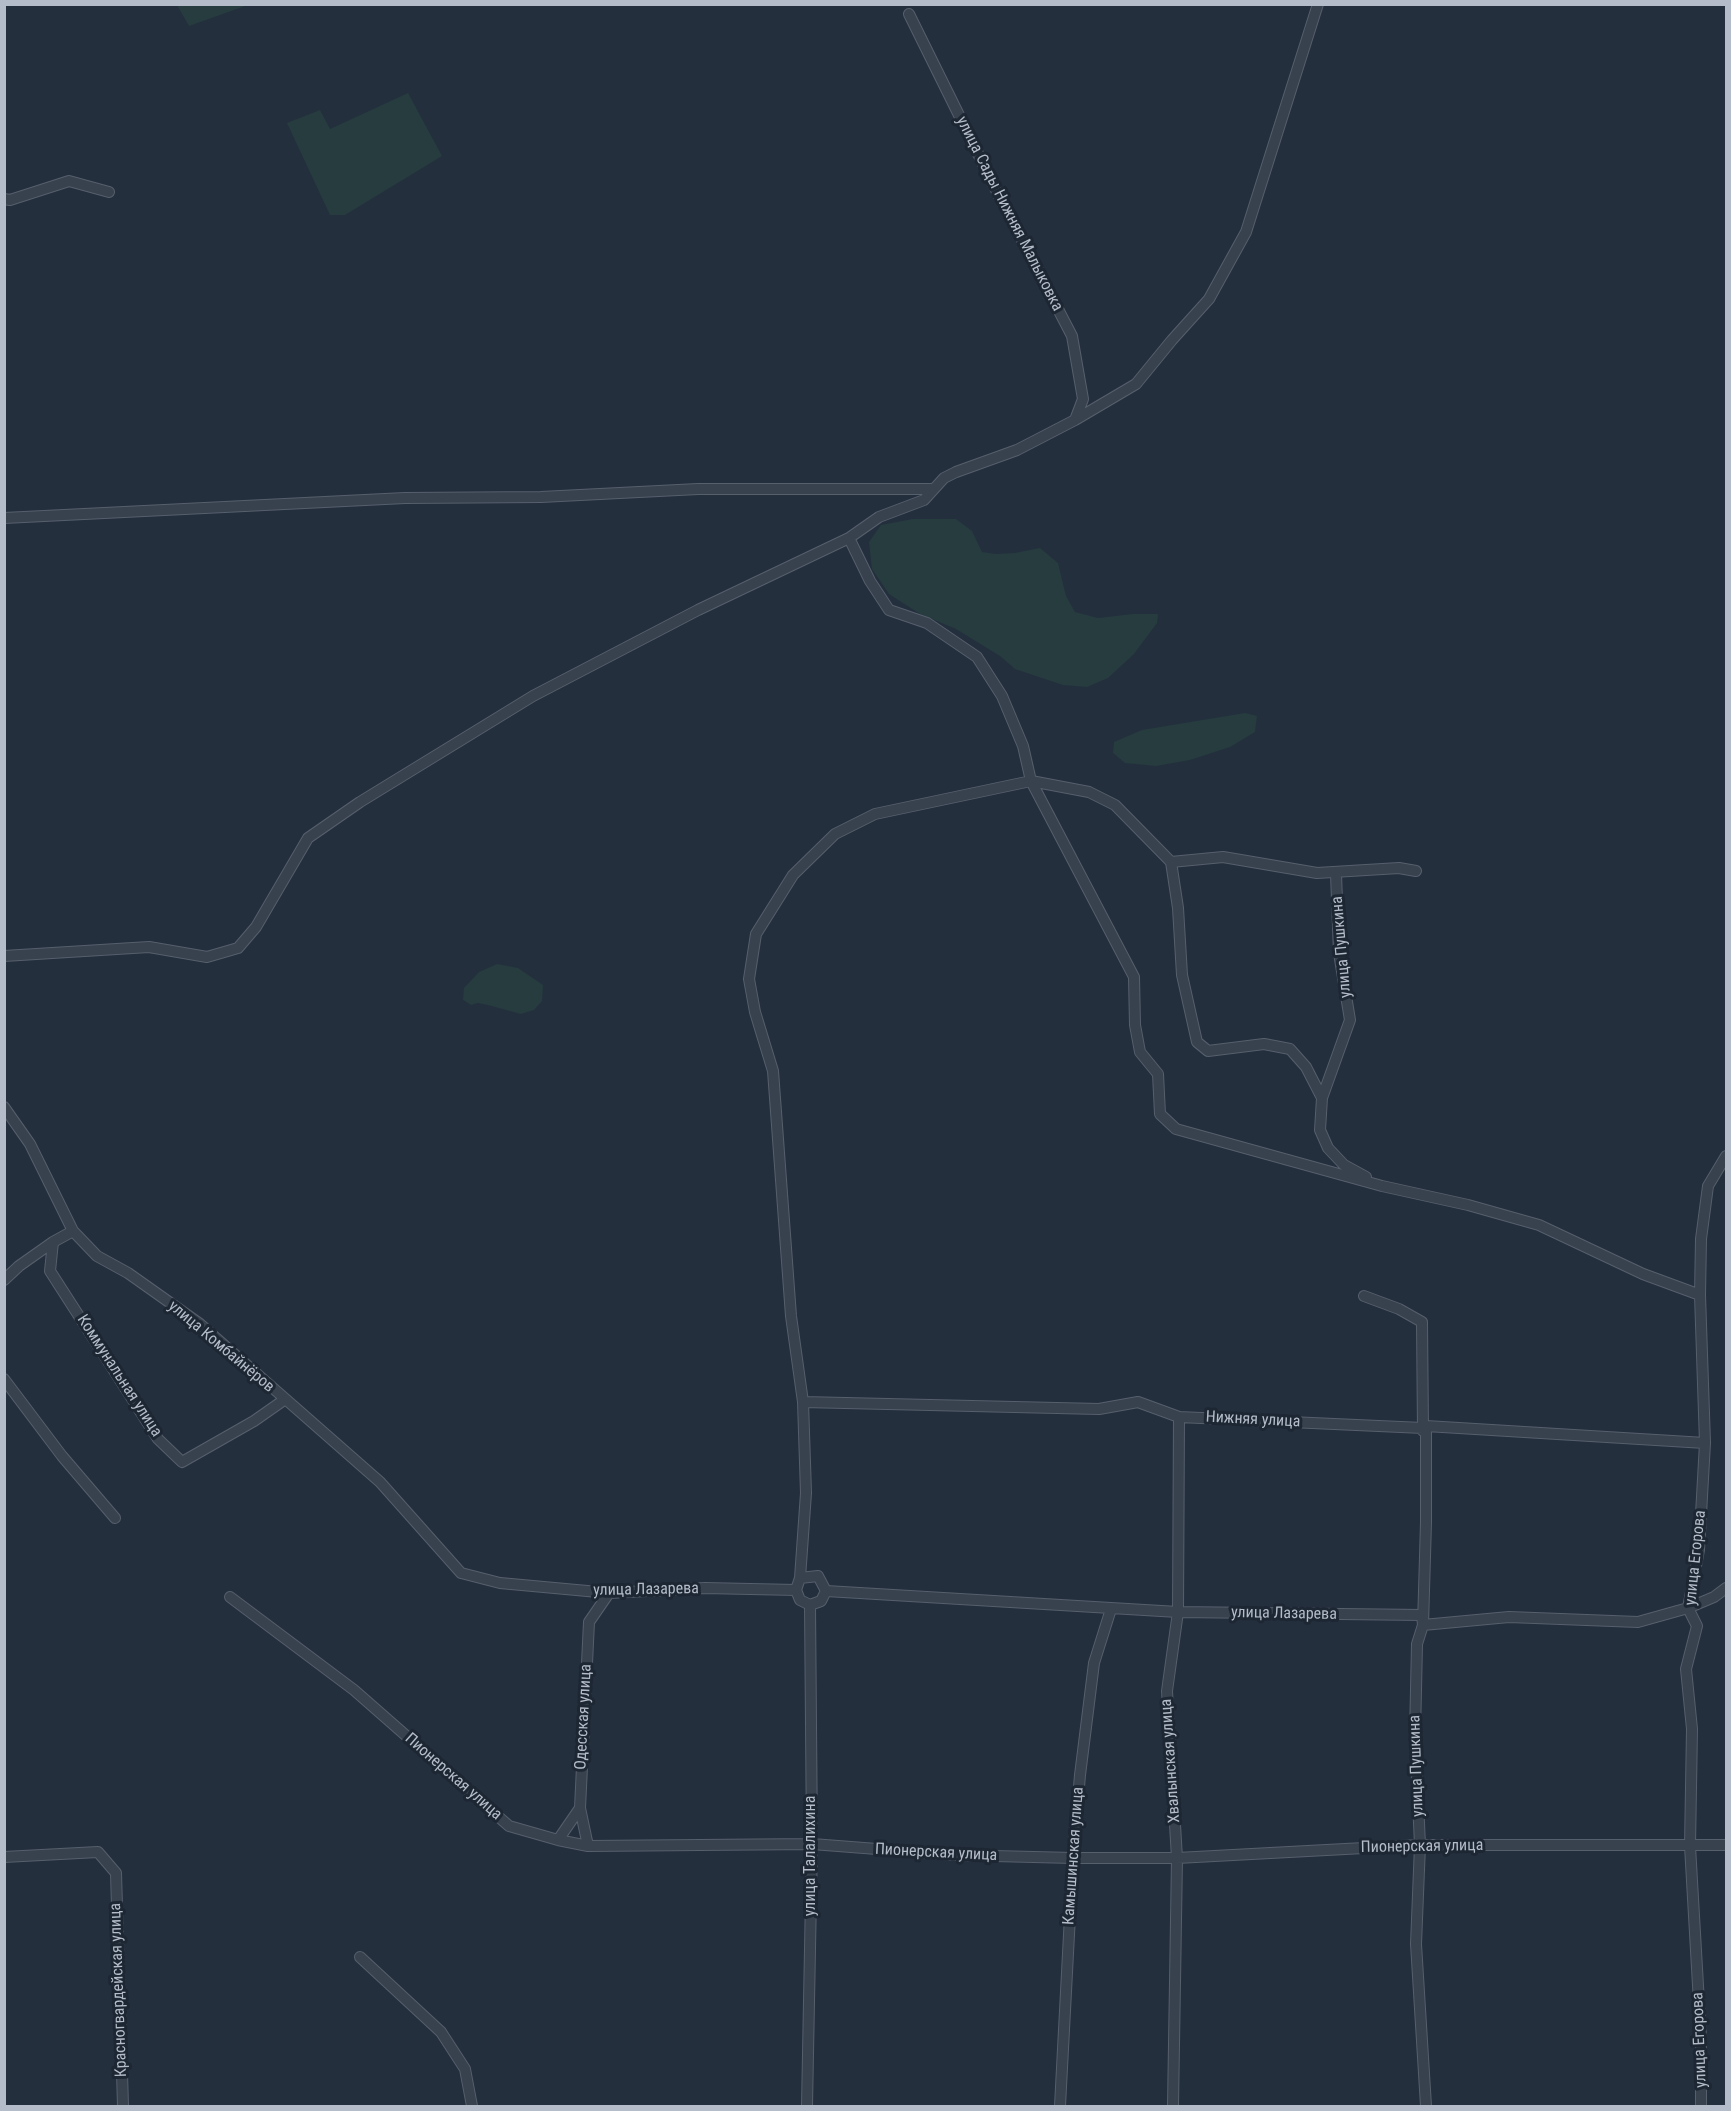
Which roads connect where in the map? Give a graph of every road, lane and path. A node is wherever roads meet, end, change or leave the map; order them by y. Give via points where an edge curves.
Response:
1 (1318, 4) edge
2 (909, 14) dead end
3 (109, 192) dead end
4 (4, 199) edge
5 (1075, 420) junction
6 (934, 489) junction
7 (4, 518) edge
8 (849, 538) junction
9 (1031, 781) junction
10 (1171, 862) junction
11 (1416, 872) dead end
12 (1336, 874) junction
13 (4, 956) edge
14 (1322, 1098) junction
15 (4, 1107) edge
16 (1726, 1156) edge
17 (1382, 1186) junction
18 (73, 1231) junction
19 (53, 1242) junction
20 (4, 1280) edge
21 (1700, 1295) junction
22 (1364, 1296) dead end
23 (4, 1379) edge
24 (284, 1400) junction
25 (803, 1402) junction
26 (1179, 1417) junction
27 (1424, 1427) junction
28 (1705, 1443) junction
29 (115, 1518) dead end
30 (461, 1573) joint
31 (800, 1578) junction
32 (1726, 1588) edge
33 (796, 1590) junction
34 (826, 1591) junction
35 (609, 1593) junction
36 (230, 1597) dead end
37 (810, 1605) junction
38 (1688, 1608) junction
39 (1111, 1609) junction
40 (1178, 1612) junction
41 (1422, 1620) junction
42 (580, 1808) junction
43 (558, 1840) junction
44 (812, 1845) junction
45 (1420, 1845) junction
46 (1726, 1845) edge
47 (588, 1846) junction
48 (1690, 1846) junction
49 (4, 1857) edge
50 (1073, 1858) junction
51 (1177, 1858) junction
52 (360, 1957) dead end
53 (123, 2106) edge
54 (472, 2106) edge
55 (807, 2106) edge
56 (1060, 2106) edge
57 (1173, 2106) edge
58 (1426, 2106) edge
59 (1701, 2106) edge

1 - 5 street via 1246,231 1209,300 1136,384
2 - 5 street, улица Сады Нижняя Малыковка via 1072,336 1083,399
3 - 4 street via 69,181
5 - 6 street via 1017,450 956,472
6 - 7 street via 698,489 541,497 405,498
6 - 8 street via 924,500 879,518
8 - 9 street via 889,610 927,623 977,657 1002,696 1023,746
8 - 13 street via 698,610 533,696 360,802 308,837 256,927 238,948 207,957 149,947
9 - 10 street via 1089,792 1115,805
9 - 17 street via 1134,977 1140,1052 1158,1074 1160,1114 1176,1129
9 - 25 street via 875,814 835,834 793,875 756,934 749,979 773,1071 791,1316
10 - 12 street via 1223,857
10 - 14 street via 1182,975 1197,1042 1208,1051 1264,1044 1290,1049 1306,1067
11 - 12 street via 1399,868
12 - 14 street, улица Пушкина via 1339,953 1350,1020
14 - 17 street via 1320,1130 1328,1148 1344,1165
15 - 18 street, улица Комбайнёров via 30,1144
16 - 21 street, улица Егорова via 1708,1186 1701,1239
17 - 21 street via 1468,1204 1539,1225 1643,1274
18 - 19 street
18 - 24 street, улица Комбайнёров via 97,1256 128,1272 200,1324
19 - 20 street
19 - 24 street, Коммунальная улица via 50,1271 158,1439 182,1462
21 - 28 street, улица Егорова
22 - 27 street, улица Пушкина via 1422,1322
23 - 29 street
24 - 30 street, улица Комбайнёров via 380,1482
25 - 26 street, Нижняя улица via 1099,1409 1138,1402
25 - 31 street via 806,1493
26 - 27 street, Нижняя улица
26 - 40 street, Хвалынская улица
27 - 28 street, Нижняя улица
27 - 41 street, улица Пушкина
28 - 38 street, улица Егорова via 1699,1550
30 - 35 street, улица Лазарева via 500,1583
31 - 33 street
31 - 34 street via 818,1576
32 - 38 street, улица Лазарева via 1714,1598
33 - 35 street, улица Лазарева via 705,1588
33 - 37 street via 800,1600
34 - 37 street via 821,1601
34 - 39 street, улица Лазарева
35 - 42 street, Одесская улица via 589,1622
36 - 43 street, Пионерская улица via 354,1690 509,1826
37 - 44 street, улица Талалихина
38 - 41 street, улица Лазарева via 1638,1622 1509,1617
38 - 48 street, улица Егорова via 1697,1626 1686,1669 1692,1729
39 - 40 street, улица Лазарева
39 - 50 street, Камышинская улица via 1094,1663
40 - 41 street, улица Лазарева
40 - 51 street, Хвалынская улица via 1167,1691
41 - 45 street, улица Пушкина via 1417,1644 1415,1735
42 - 43 street
42 - 47 street, Одесская улица
43 - 47 street, Пионерская улица
44 - 47 street, Пионерская улица
44 - 50 street, Пионерская улица
44 - 55 street, улица Талалихина
45 - 48 street, Пионерская улица
45 - 51 street, Пионерская улица
45 - 58 street, улица Пушкина via 1416,1944
46 - 48 street, Пионерская улица
48 - 59 street, улица Егорова
49 - 53 street, Красногвардейская улица via 98,1852 116,1873
50 - 51 street, Пионерская улица
50 - 56 street, Камышинская улица
51 - 57 street, Хвалынская улица
52 - 54 street via 441,2032 465,2069

